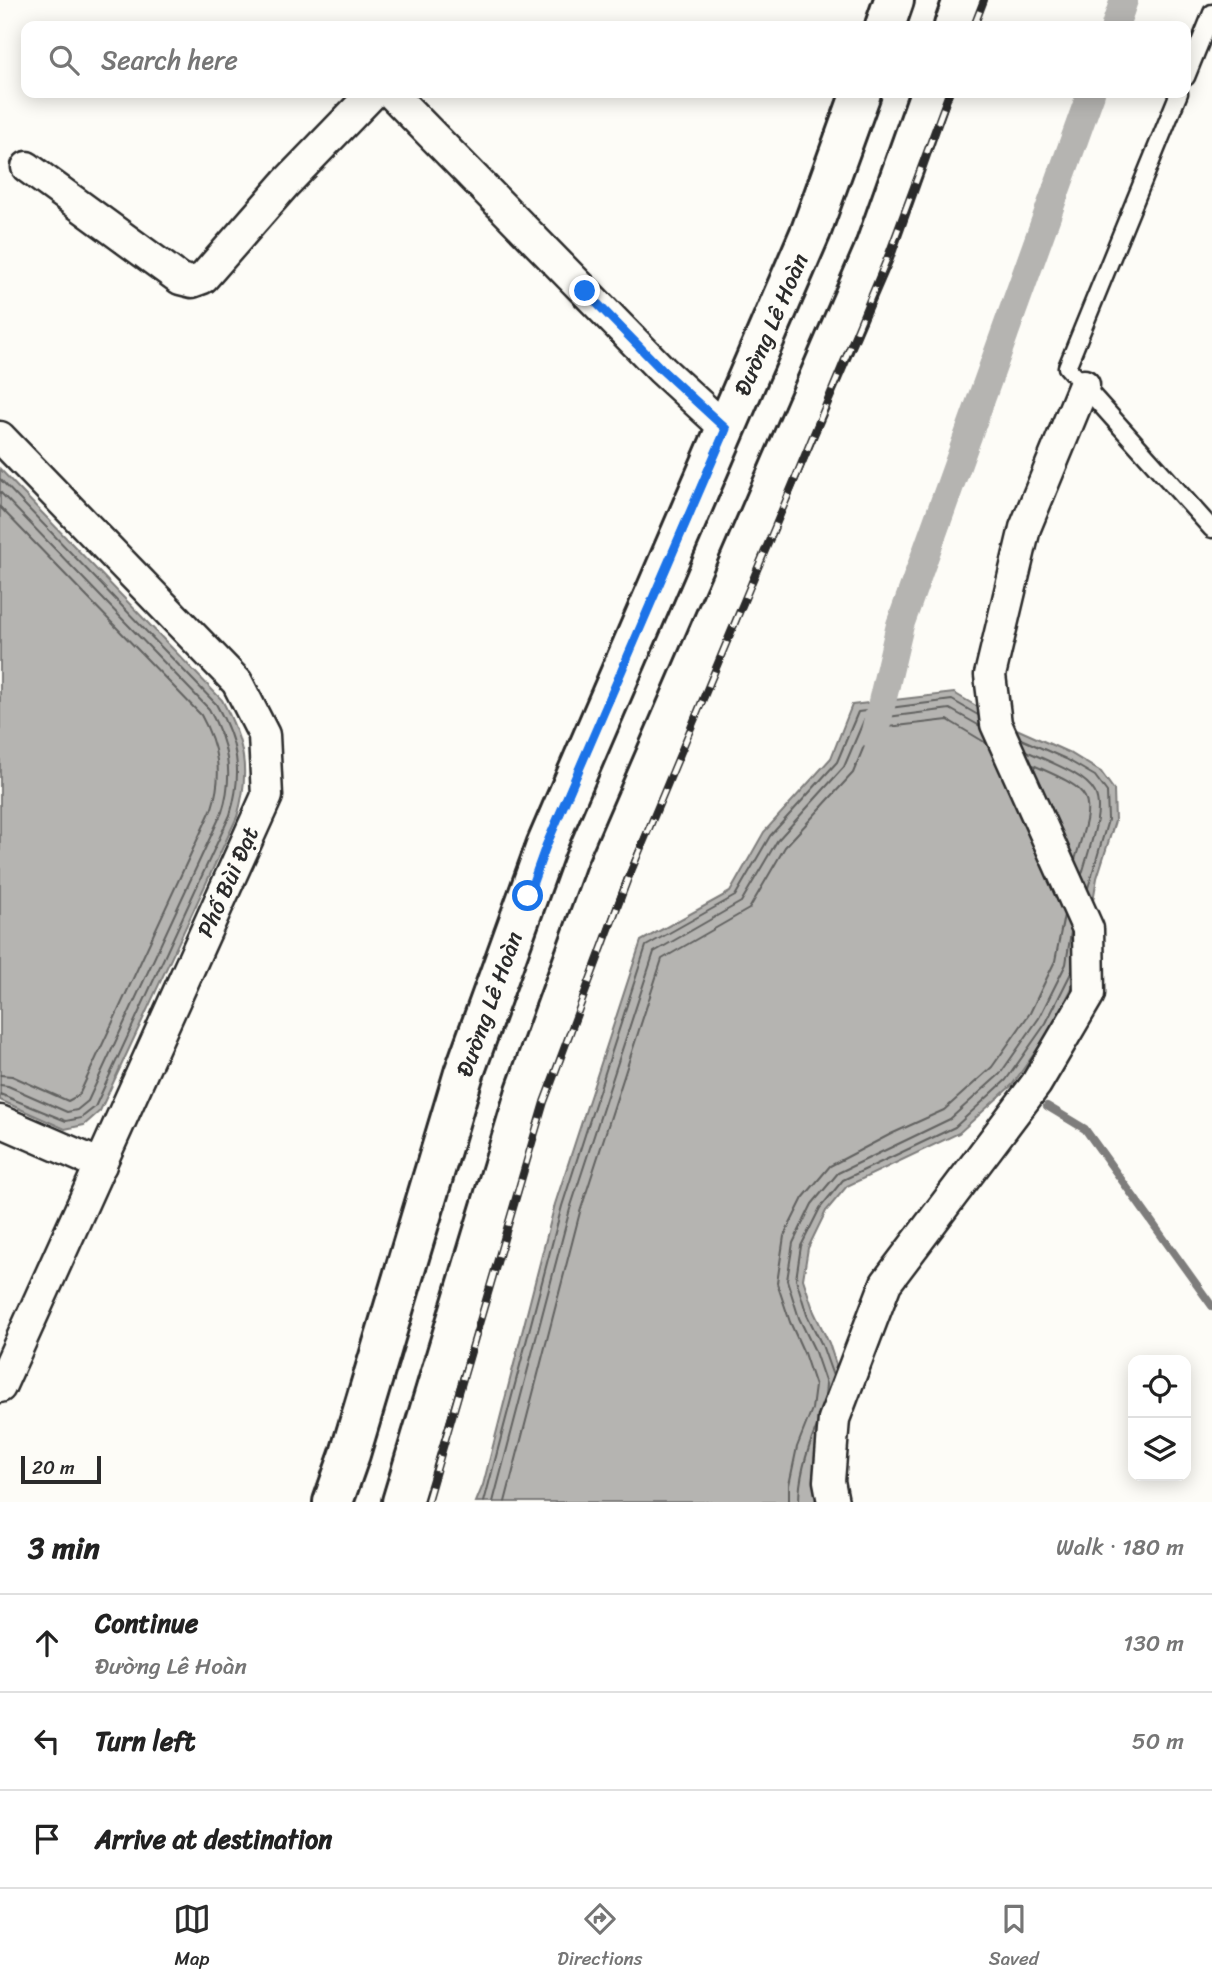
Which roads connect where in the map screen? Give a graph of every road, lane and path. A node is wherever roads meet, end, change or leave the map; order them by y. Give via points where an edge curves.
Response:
1 (894, 0) edge
2 (963, 0) edge
3 (1212, 13) edge
4 (887, 21) edge
5 (956, 21) edge
6 (1191, 65) edge
7 (368, 98) edge
8 (396, 98) edge
9 (859, 98) edge
10 (928, 98) edge
11 (1178, 98) edge
12 (27, 167) dead end
13 (1084, 386) junction
14 (726, 429) junction
15 (0, 437) edge
16 (1212, 529) edge
17 (0, 1121) edge
18 (101, 1165) junction
19 (11, 1334) edge
20 (0, 1387) edge
21 (333, 1502) edge
22 (402, 1502) edge
23 (833, 1502) edge

1 - 4 main road
2 - 5 main road
3 - 6 lane
7 - 12 street via 203,278 192,282 180,279
8 - 14 street via 662,370
9 - 14 main road, Đường Lê Hoàn via 811,232
10 - 22 main road via 873,253 606,871 526,1091
11 - 13 lane via 1067,367
13 - 16 lane
13 - 23 street via 1026,528 990,675 996,724 1088,929 1089,994 1036,1084 886,1283 834,1419 828,1481
14 - 21 main road, Đường Lê Hoàn via 537,871 464,1073
15 - 18 street, Phố Bùi Đạt via 237,682 264,735 267,796
17 - 18 street
18 - 19 street, Phố Bùi Đạt
19 - 20 street, Phố Bùi Đạt

